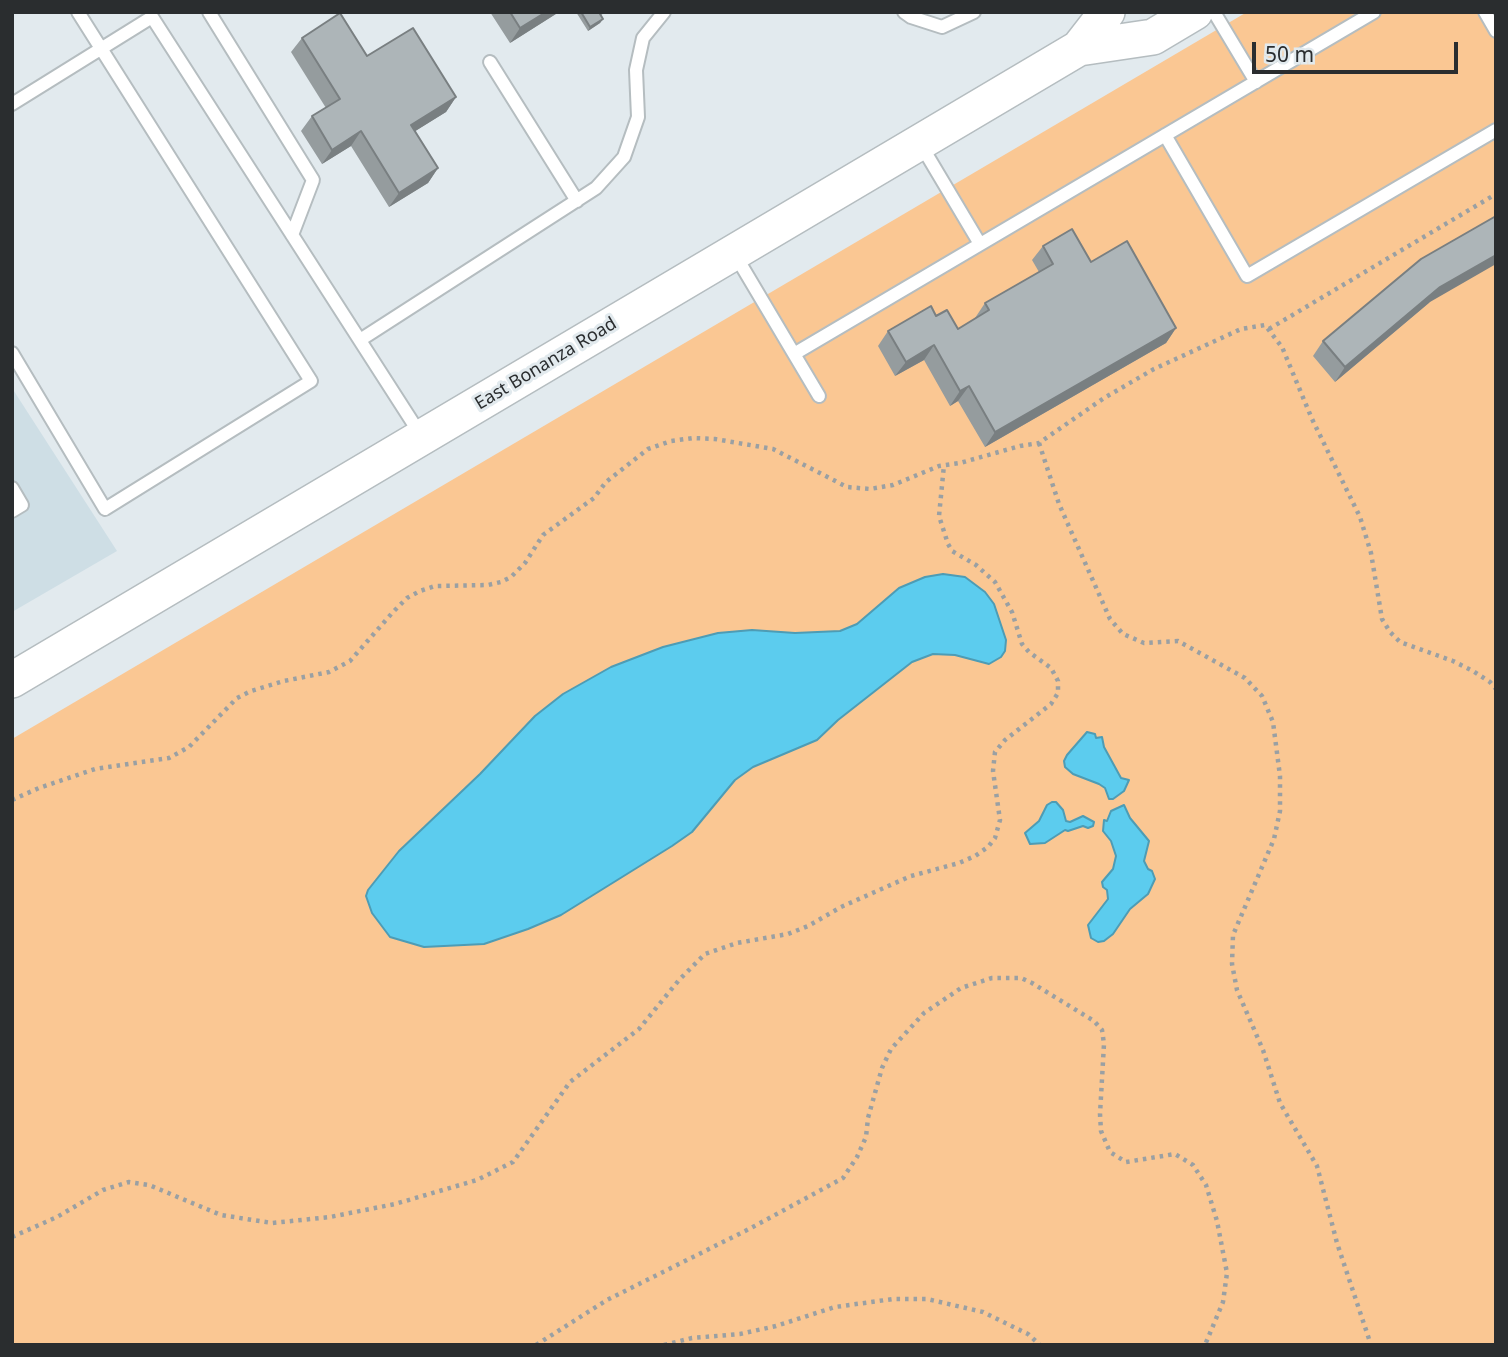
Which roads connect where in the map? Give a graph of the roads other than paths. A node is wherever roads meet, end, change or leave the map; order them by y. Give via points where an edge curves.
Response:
1 (78, 12) edge
2 (209, 12) edge
3 (664, 12) edge
4 (904, 12) edge
5 (974, 12) edge
6 (1107, 12) edge
7 (1195, 12) edge
8 (1214, 12) edge
9 (1374, 12) edge
10 (1485, 12) edge
11 (154, 14) edge
12 (1496, 31) edge
13 (1079, 48) junction
14 (101, 49) junction
15 (491, 62) dead end
16 (1255, 82) junction
17 (12, 104) edge
18 (1496, 130) edge
19 (1165, 135) junction
20 (919, 142) junction
21 (577, 201) junction
22 (292, 235) junction
23 (980, 244) junction
24 (734, 253) junction
25 (360, 340) junction
26 (12, 353) edge
27 (794, 354) junction
28 (819, 396) dead end
29 (422, 437) junction
30 (12, 488) edge
31 (12, 511) edge
32 (12, 680) edge

1 - 14 lane
2 - 22 lane via 313,180
3 - 21 lane via 643,38 636,70 638,117 624,157
4 - 5 lane via 942,27
6 - 13 main road, East Bonanza Road
7 - 13 main road, East Bonanza Road via 1153,37
8 - 16 lane
9 - 16 lane
10 - 12 lane
11 - 14 lane
11 - 22 lane
13 - 20 main road, East Bonanza Road
14 - 17 lane
14 - 26 lane via 311,381 105,509
15 - 21 lane
16 - 19 lane
18 - 19 lane via 1247,276
19 - 23 lane
20 - 23 lane
20 - 24 main road, East Bonanza Road
21 - 25 lane
22 - 25 lane
23 - 27 lane
24 - 27 lane
24 - 29 main road, East Bonanza Road
25 - 29 lane
27 - 28 lane
29 - 32 main road, East Bonanza Road
30 - 31 lane via 22,505

